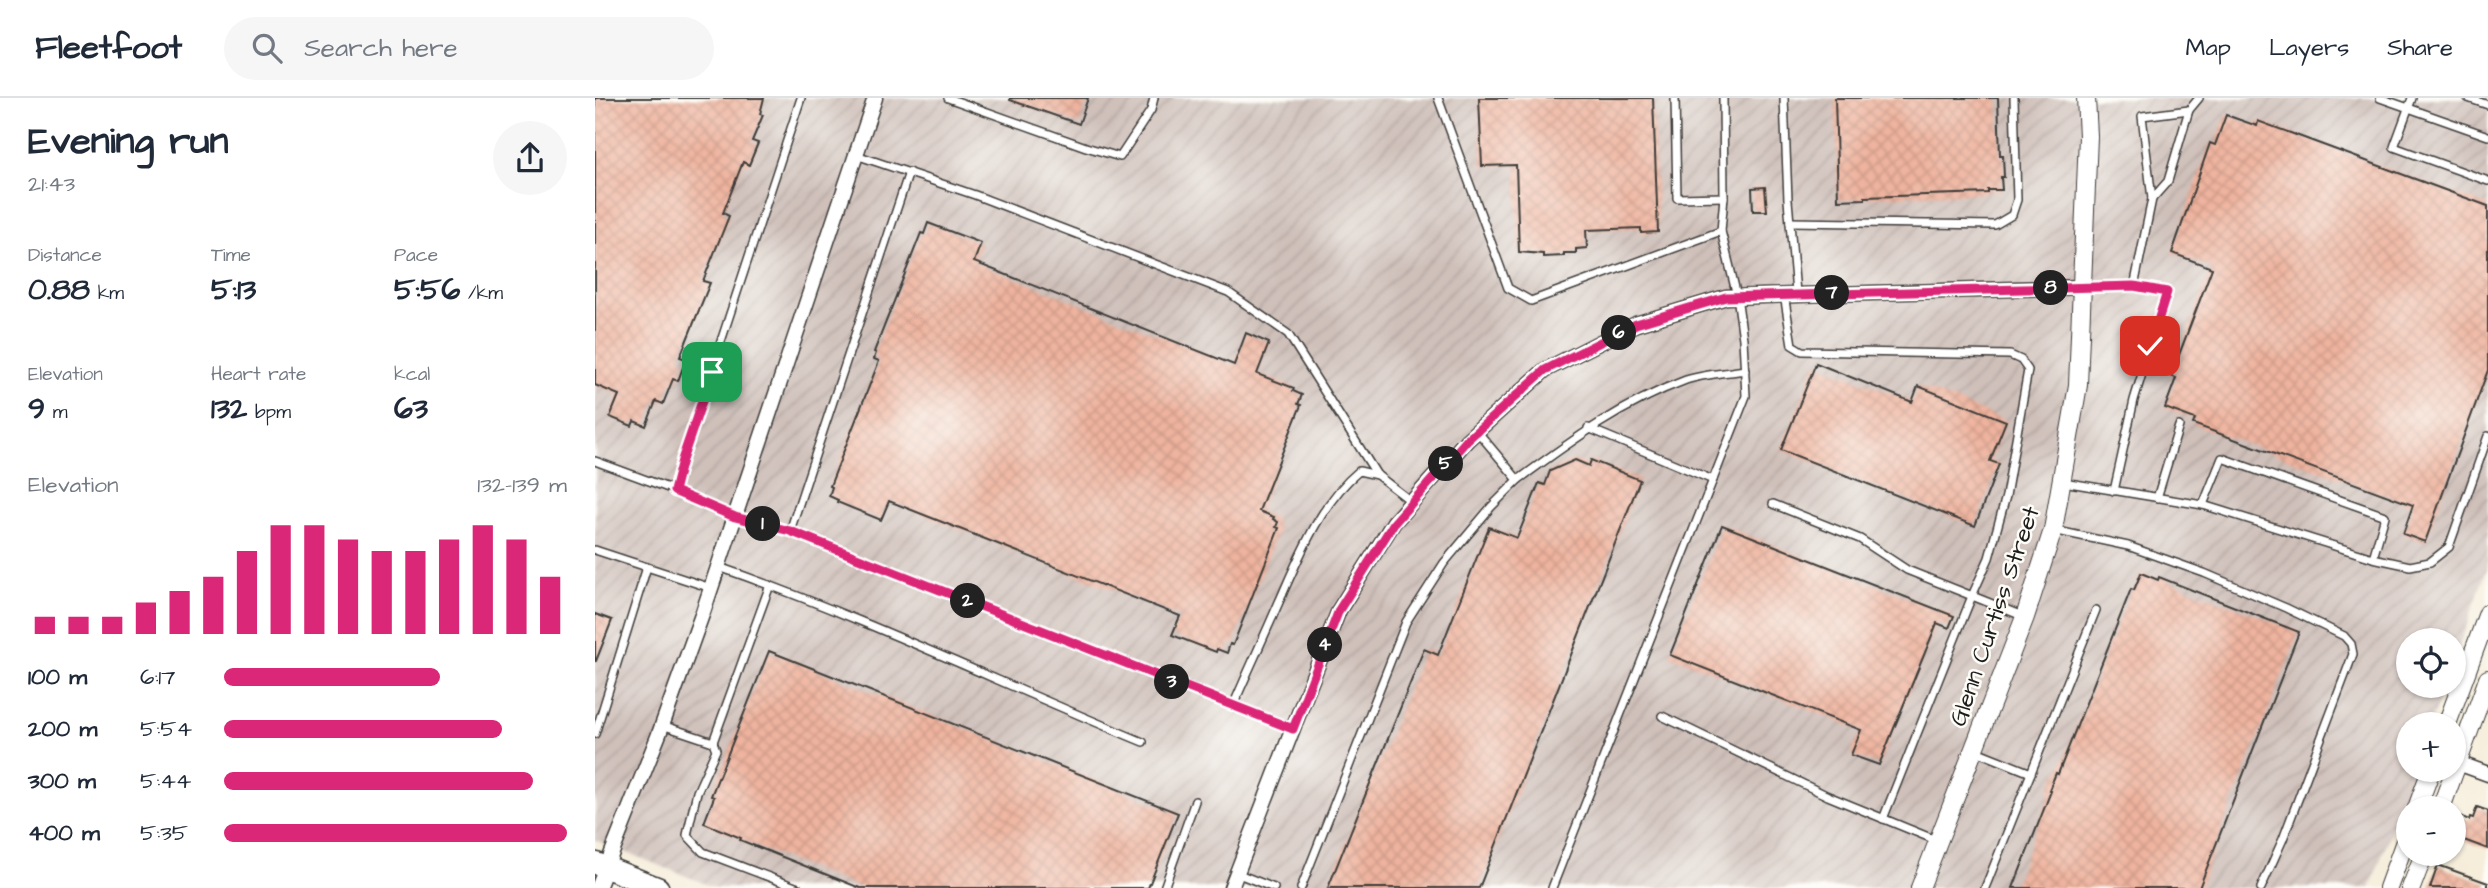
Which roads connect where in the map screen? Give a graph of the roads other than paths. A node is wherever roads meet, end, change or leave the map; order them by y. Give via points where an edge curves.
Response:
1 (801, 98) edge
2 (875, 98) edge
3 (948, 98) edge
4 (1154, 98) edge
5 (1438, 98) edge
6 (1675, 98) edge
7 (1723, 98) edge
8 (1784, 98) edge
9 (2014, 98) edge
10 (2086, 98) edge
11 (2199, 98) edge
12 (2380, 98) edge
13 (2412, 98) edge
14 (2468, 98) edge
15 (2488, 105) edge
16 (2408, 108) junction
17 (2189, 110) junction
18 (2488, 136) edge
19 (856, 155) junction
20 (909, 172) junction
21 (2488, 181) edge
22 (1724, 197) junction
23 (2152, 199) junction
24 (1790, 222) junction
25 (1721, 231) junction
26 (2134, 286) junction
27 (2084, 287) junction
28 (1790, 294) junction
29 (1737, 296) junction
30 (1745, 370) junction
31 (2179, 426) dead end
32 (1588, 428) junction
33 (1476, 431) junction
34 (2488, 436) edge
35 (595, 461) edge
36 (1377, 475) junction
37 (1518, 480) junction
38 (1713, 480) junction
39 (2062, 482) junction
40 (674, 491) junction
41 (2114, 491) junction
42 (2157, 498) junction
43 (1412, 502) junction
44 (1773, 504) dead end
45 (2203, 505) junction
46 (735, 517) junction
47 (2053, 530) junction
48 (790, 531) junction
49 (595, 550) edge
50 (2374, 558) junction
51 (718, 566) junction
52 (647, 567) junction
53 (770, 584) junction
54 (711, 588) junction
55 (1972, 596) junction
56 (2096, 610) dead end
57 (2488, 613) edge
58 (2025, 617) junction
59 (2488, 678) edge
60 (1233, 706) junction
61 (2451, 712) edge
62 (1662, 716) dead end
63 (661, 725) junction
64 (1293, 729) junction
65 (595, 734) edge
66 (2466, 736) edge
67 (713, 742) junction
68 (1143, 742) dead end
69 (1975, 751) junction
70 (2466, 766) edge
71 (2031, 773) junction
72 (2488, 774) edge
73 (1195, 801) dead end
74 (1883, 819) junction
75 (1938, 841) junction
76 (600, 865) edge
77 (2396, 866) edge
78 (2419, 866) edge
79 (1236, 873) junction
80 (598, 888) edge
81 (659, 888) edge
82 (798, 888) edge
83 (1164, 888) edge
84 (1231, 888) edge
85 (1274, 888) edge
86 (1301, 888) edge
87 (1552, 888) edge
88 (1920, 888) edge
89 (1985, 888) edge
90 (2261, 888) edge
91 (2388, 888) edge
92 (2411, 888) edge

1 - 40 lane
2 - 19 street
3 - 4 lane via 1120,157
5 - 25 lane via 1508,288 1531,301
6 - 22 lane via 1677,198
7 - 22 lane
8 - 24 lane
9 - 24 lane via 2017,200 2012,215 1994,225
10 - 27 street, Glenn Curtiss Street
11 - 17 lane
12 - 16 lane
13 - 16 lane
14 - 15 lane
16 - 18 lane
16 - 21 lane via 2394,147
17 - 23 lane via 2168,181
17 - 23 lane via 2142,116
19 - 20 lane
19 - 46 street
20 - 36 lane via 1237,298 1288,334
20 - 48 lane
22 - 25 lane
23 - 26 lane
24 - 28 lane
25 - 29 lane
26 - 27 lane
26 - 41 lane via 2167,292 2134,400
27 - 28 street
27 - 39 street, Glenn Curtiss Street via 2078,385
28 - 29 street
28 - 55 lane via 1792,345 1802,351 2010,355 2028,370 2006,496 1989,558
29 - 30 lane
29 - 33 street via 1636,324 1545,370
30 - 32 lane via 1688,379
30 - 38 lane via 1746,396
31 - 42 lane
32 - 37 lane
32 - 38 lane
33 - 37 lane
33 - 43 street
34 - 50 lane via 2449,547 2430,562 2410,566
35 - 40 lane
36 - 43 lane
36 - 60 lane via 1359,471 1327,508 1301,552
37 - 86 lane via 1444,563 1406,622
38 - 87 lane
39 - 41 lane
39 - 47 street, Glenn Curtiss Street
40 - 46 lane
41 - 42 lane
42 - 45 lane
43 - 64 street via 1339,610
44 - 55 lane via 1860,539 1907,570
45 - 50 lane
45 - 50 lane via 2222,458 2385,516
46 - 48 lane
46 - 51 street
47 - 58 street, Glenn Curtiss Street
47 - 90 lane via 2128,546 2204,573 2344,636 2351,644 2353,654
48 - 60 lane
49 - 52 lane
51 - 53 lane
51 - 54 street
52 - 54 lane
52 - 65 lane
53 - 67 lane
53 - 68 lane
54 - 63 street
55 - 58 lane
55 - 74 lane
56 - 71 lane
57 - 61 street
58 - 69 street, Glenn Curtiss Street
59 - 66 street
60 - 64 lane
62 - 74 lane
63 - 67 lane
63 - 76 street
64 - 79 street
67 - 82 lane via 716,750 697,792 687,835 703,852
69 - 71 lane
69 - 75 street, Glenn Curtiss Street
70 - 72 street
71 - 89 lane
73 - 83 lane
74 - 75 lane
75 - 88 street, Glenn Curtiss Street
76 - 80 street
76 - 81 main road
77 - 91 street
78 - 92 street
79 - 84 street
79 - 85 lane

